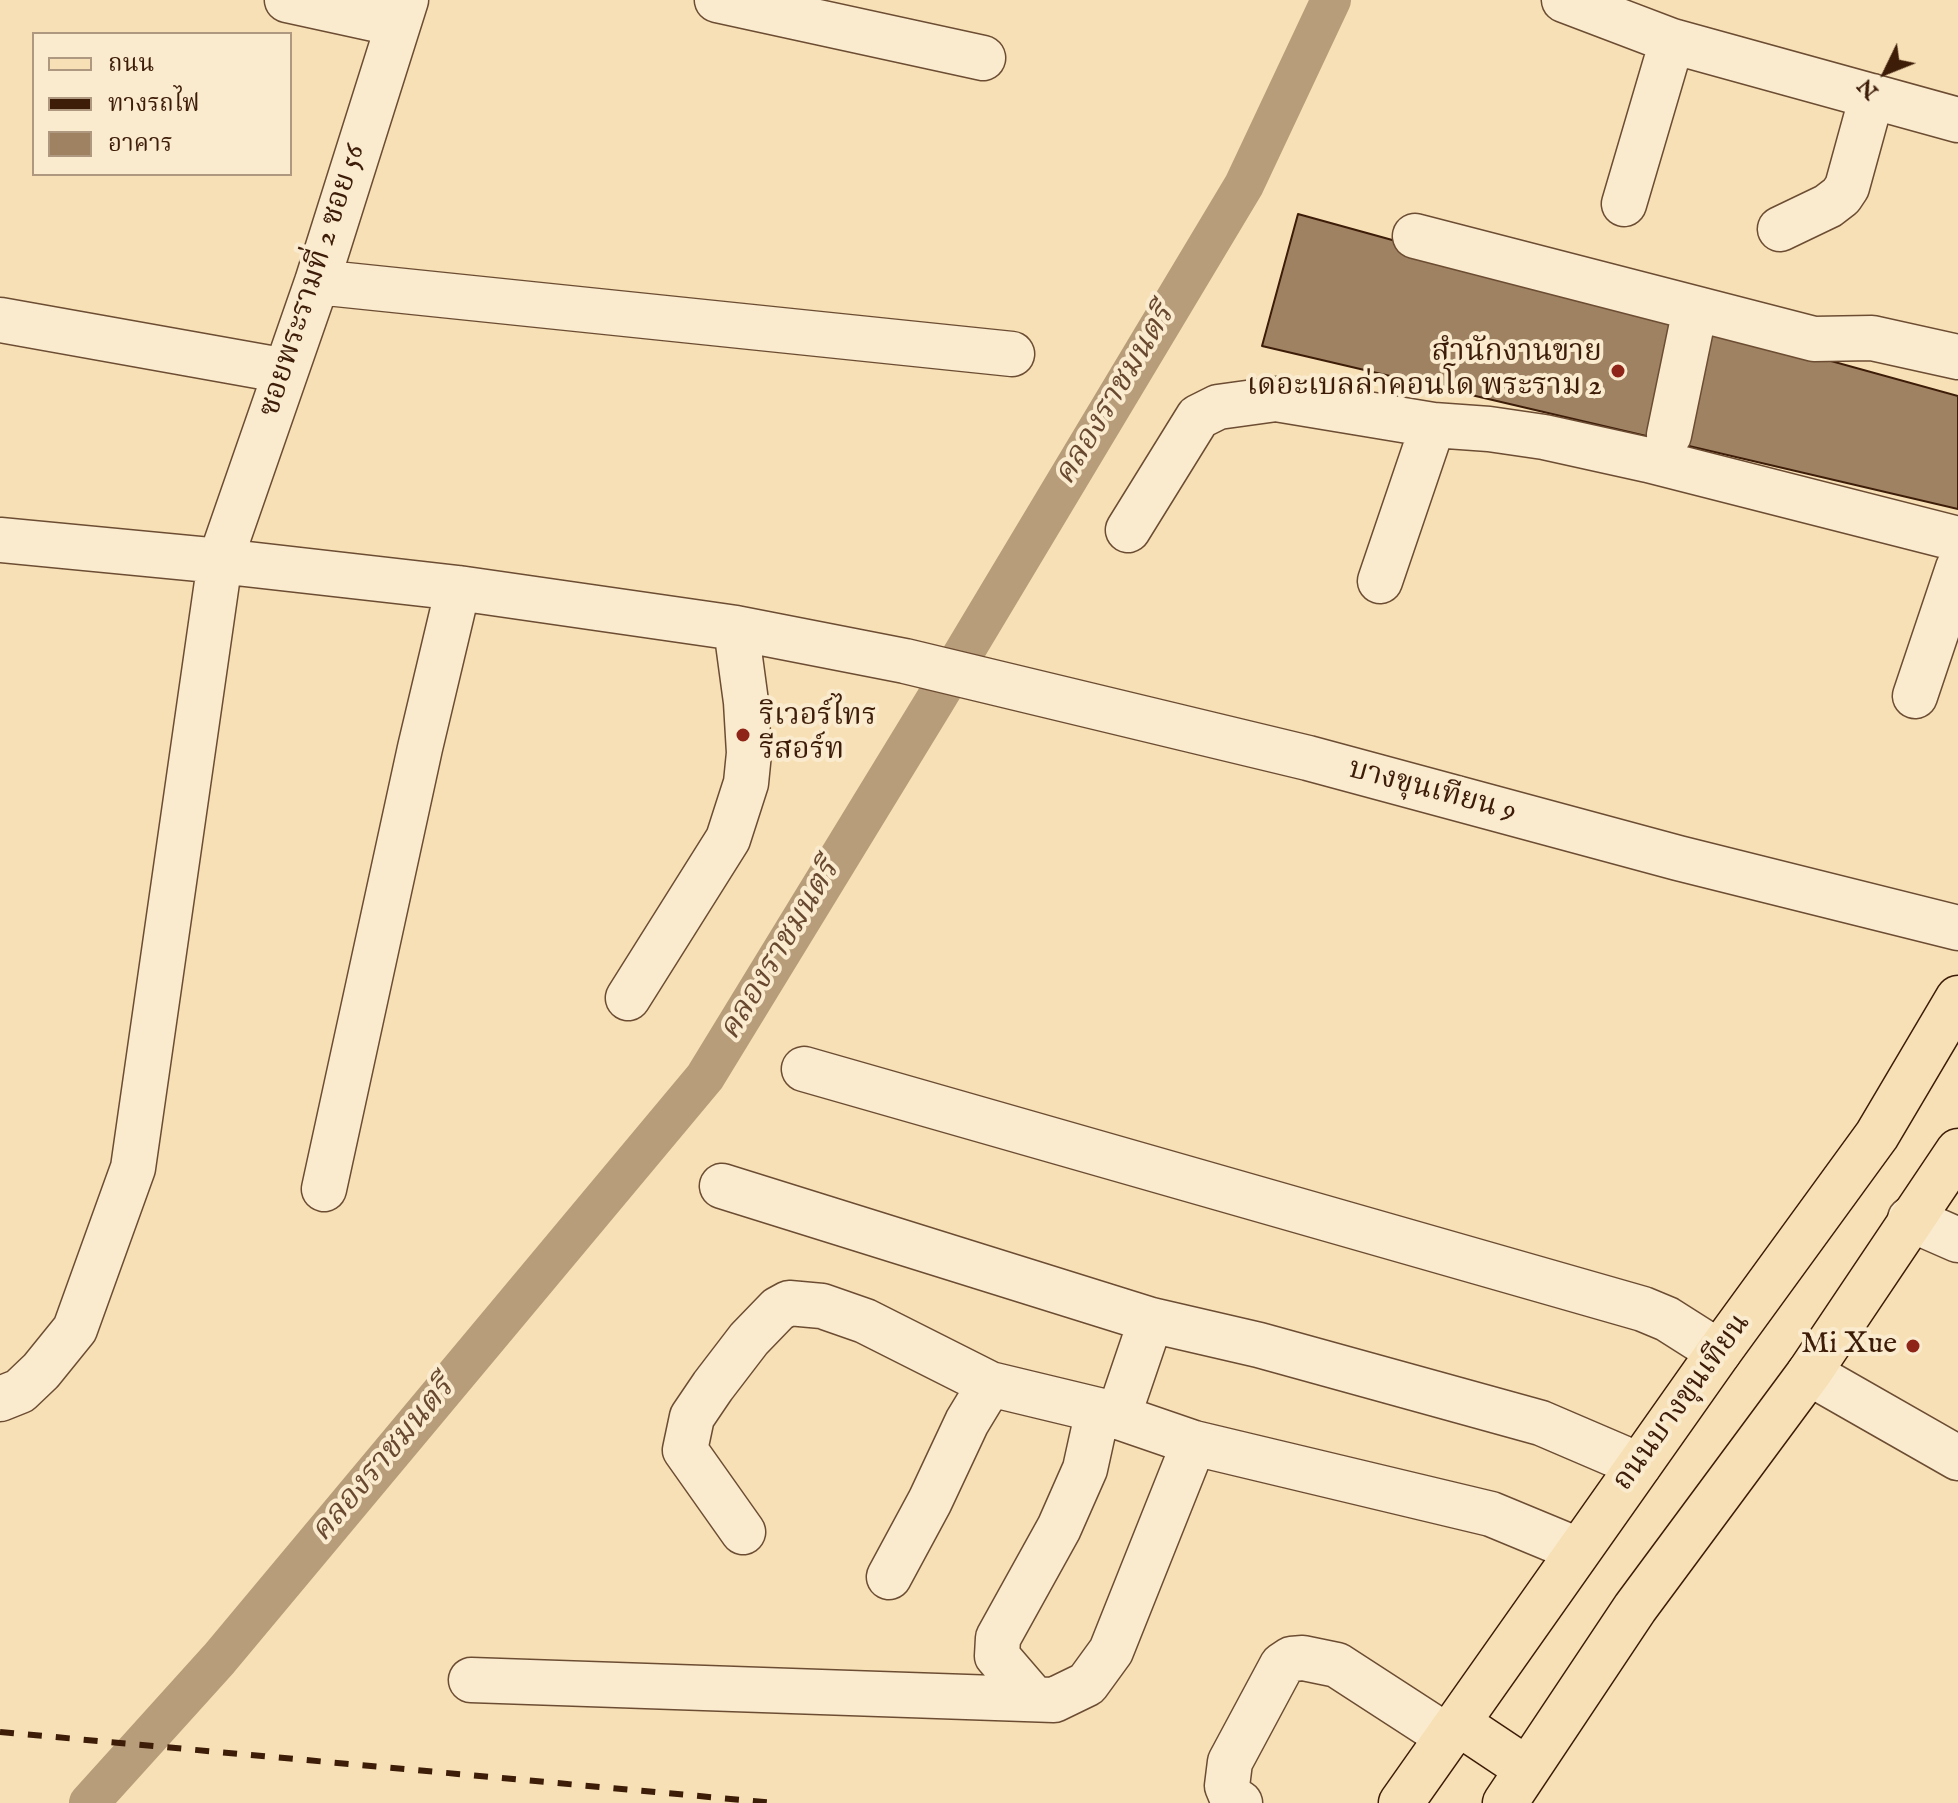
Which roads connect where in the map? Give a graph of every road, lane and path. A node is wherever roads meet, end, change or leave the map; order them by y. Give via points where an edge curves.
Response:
1 (287, 0) edge
2 (717, 0) edge
3 (1564, 0) edge
4 (401, 12) edge
5 (1672, 41) junction
6 (983, 58) dead end
7 (1872, 96) junction
8 (1958, 120) edge
9 (1624, 204) dead end
10 (1780, 229) dead end
11 (1415, 236) dead end
12 (317, 282) junction
13 (1695, 309) junction
14 (0, 320) edge
15 (1012, 354) dead end
16 (1958, 357) edge
17 (286, 371) junction
18 (1433, 425) junction
19 (1669, 435) dead end
20 (1128, 530) dead end
21 (1958, 539) edge
22 (0, 540) edge
23 (220, 561) junction
24 (1956, 580) edge
25 (1380, 581) dead end
26 (458, 588) junction
27 (736, 628) junction
28 (1915, 696) dead end
29 (1958, 928) edge
30 (628, 998) dead end
31 (1958, 998) edge
32 (804, 1069) dead end
33 (1958, 1151) edge
34 (722, 1186) dead end
35 (324, 1189) dead end
36 (1910, 1219) junction
37 (1958, 1240) edge
38 (1151, 1320) junction
39 (1719, 1352) junction
40 (1809, 1373) junction
41 (990, 1384) junction
42 (10, 1395) edge
43 (1108, 1413) junction
44 (0, 1430) edge
45 (1194, 1443) junction
46 (1958, 1458) edge
47 (1639, 1465) junction
48 (743, 1532) dead end
49 (1578, 1550) junction
50 (889, 1577) dead end
51 (471, 1680) dead end
52 (1034, 1699) junction
53 (1453, 1730) junction
54 (1516, 1786) edge
55 (1240, 1803) edge
56 (1401, 1803) edge

1 - 4 street
2 - 6 street
3 - 5 street
4 - 12 street, ซอยพระรามที่ 2 ซอย 56
5 - 7 street
5 - 9 street
7 - 8 street
7 - 10 street via 1841,196
11 - 13 street
12 - 15 street
12 - 17 street, ซอยพระรามที่ 2 ซอย 56
13 - 16 street via 1814,339 1872,338
13 - 19 street
14 - 17 street
17 - 23 street, ซอยพระรามที่ 2 ซอย 56
18 - 20 street via 1276,399 1218,407 1198,417
18 - 21 street via 1559,440
18 - 25 street
22 - 23 street, บางขุนเทียน 9
23 - 26 street, บางขุนเทียน 9
23 - 42 street, ซอยพระรามที่ 2 ซอย 56 via 133,1168 75,1329 41,1371
24 - 28 street
26 - 27 street, บางขุนเทียน 9
26 - 35 street
27 - 29 street, บางขุนเทียน 9 via 905,661 1308,758
27 - 30 street via 746,702 746,783 728,839
31 - 39 main road, ถนนบางขุนเทียน via 1877,1135
32 - 39 street via 1643,1309
33 - 36 main road
34 - 38 street
36 - 37 street
36 - 40 main road
38 - 43 street
38 - 47 street via 1541,1423
39 - 47 main road, ถนนบางขุนเทียน
40 - 46 street
40 - 54 main road via 1635,1608
41 - 43 street
41 - 48 street via 865,1321 822,1306 789,1303 778,1309 692,1417 685,1450
41 - 50 street
42 - 44 street, ซอยพระรามที่ 2 ซอย 56
43 - 45 street
43 - 52 street via 1059,1528 998,1638 997,1656
45 - 49 street via 1491,1514
45 - 52 street via 1111,1651 1087,1684 1054,1700
47 - 49 main road, ถนนบางขุนเทียน
49 - 53 main road, ถนนบางขุนเทียน
51 - 52 street
53 - 54 main road
53 - 55 street via 1337,1665 1291,1659 1282,1665 1230,1762 1227,1786
53 - 56 main road, ถนนบางขุนเทียน

